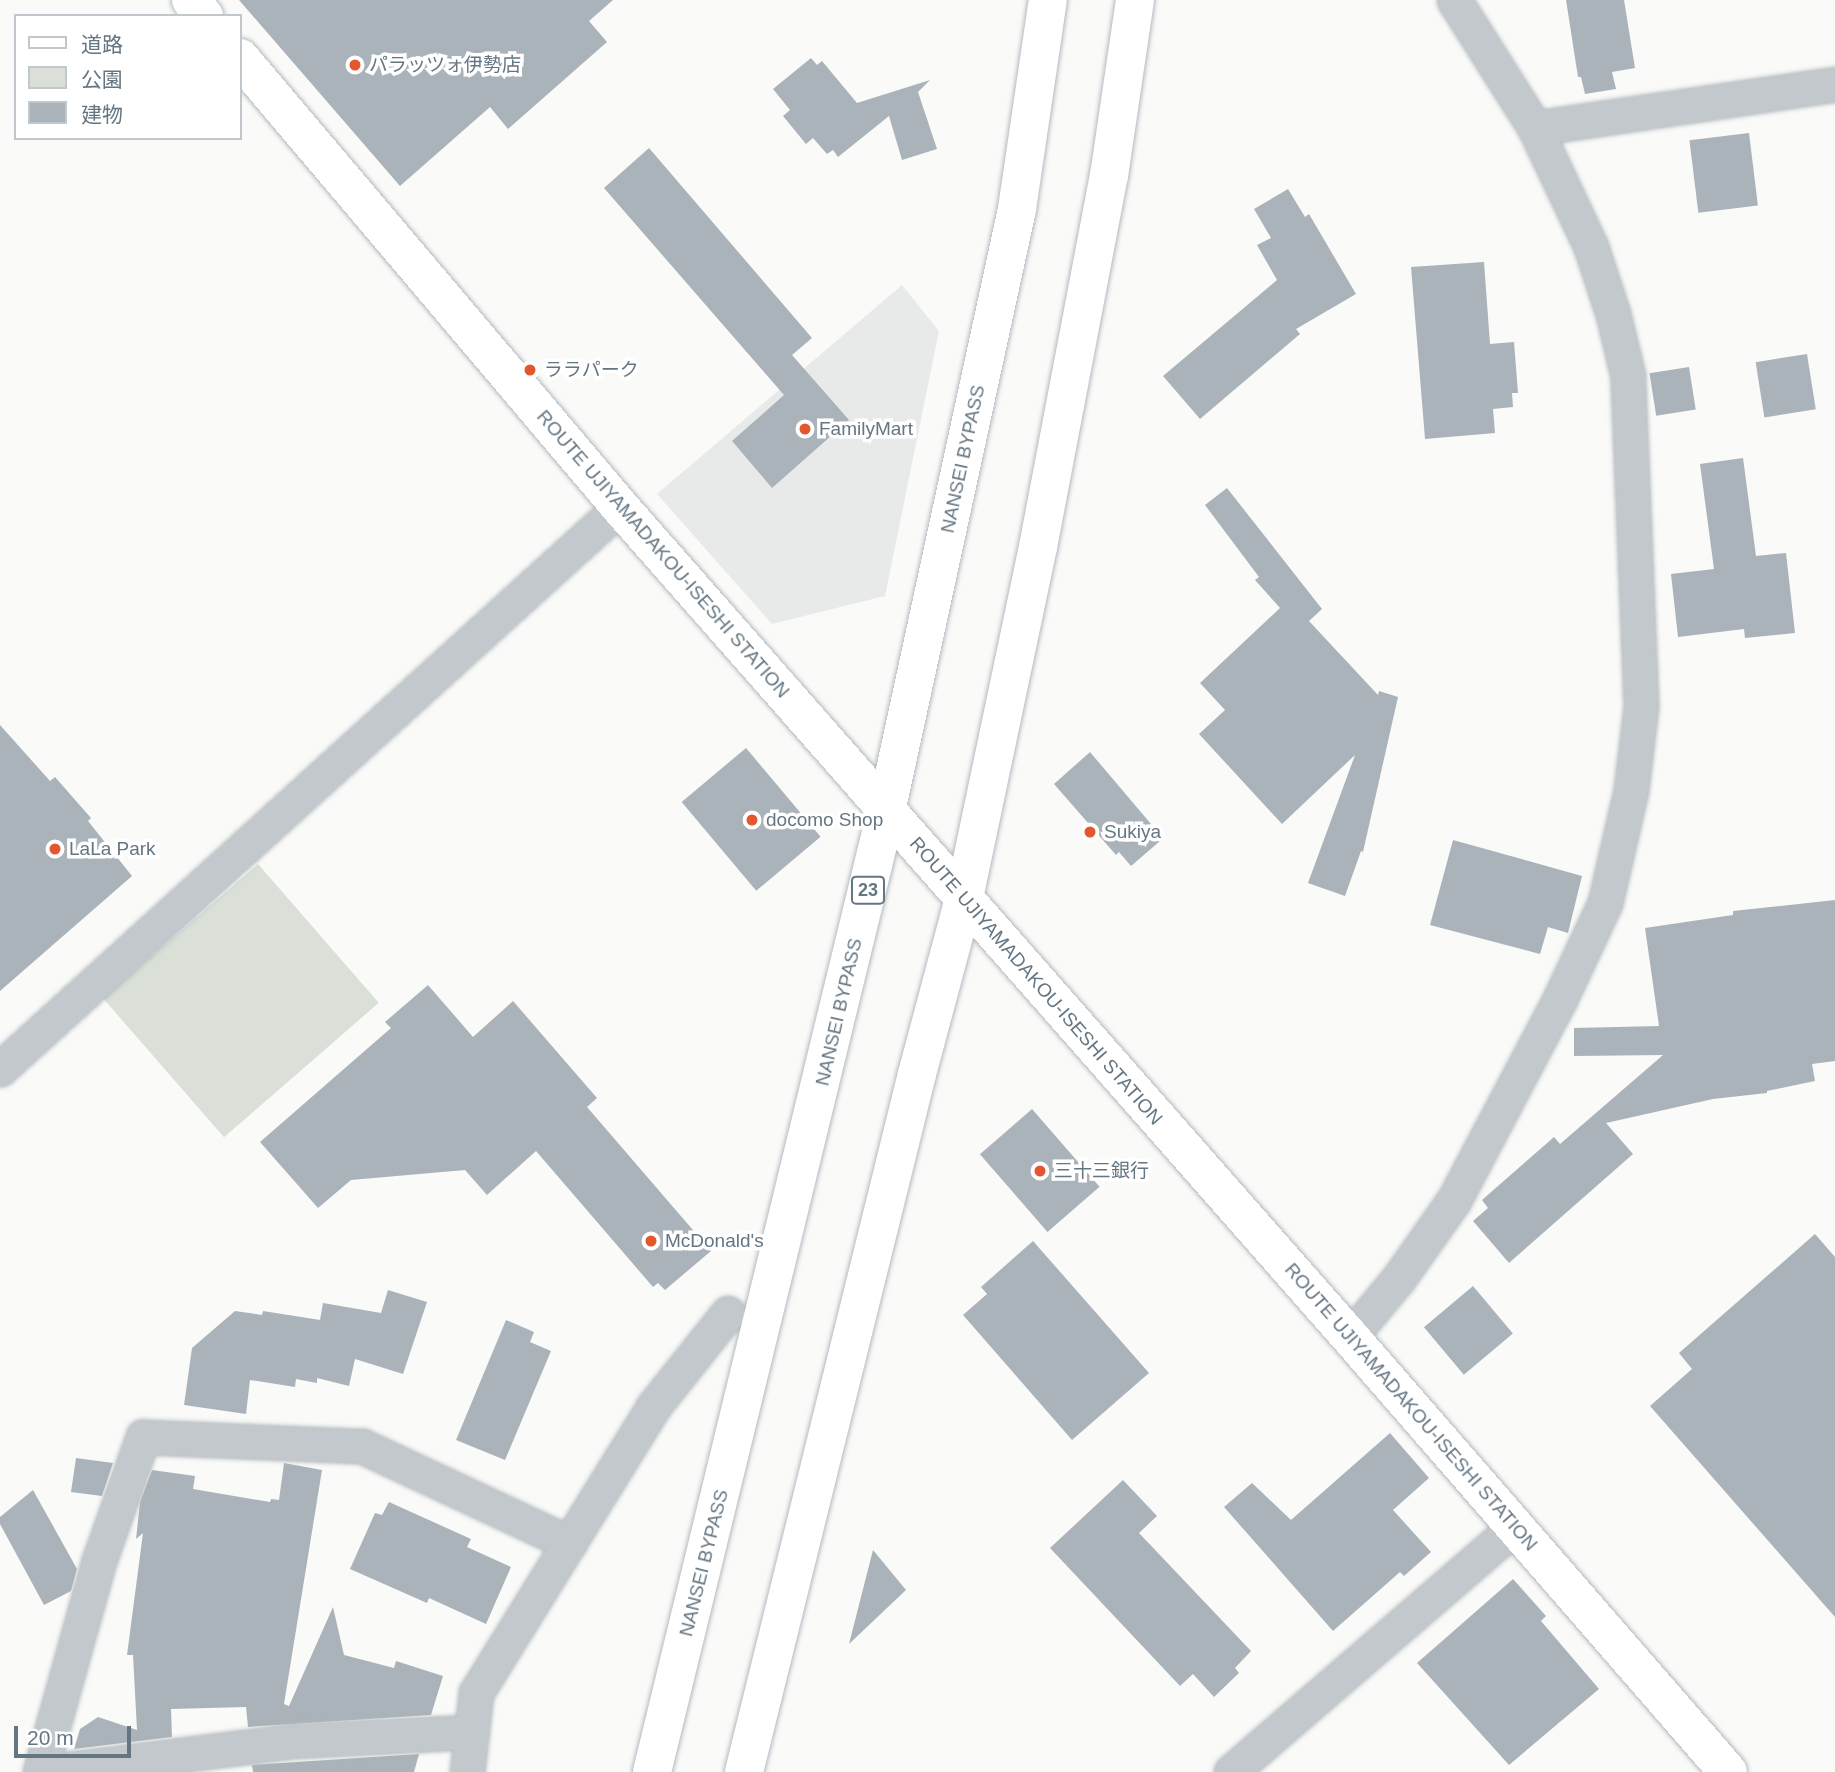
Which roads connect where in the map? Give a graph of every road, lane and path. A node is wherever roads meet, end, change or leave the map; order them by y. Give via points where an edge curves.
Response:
1 (191, 0) edge
2 (1048, 0) edge
3 (1135, 0) edge
4 (1454, 0) edge
5 (202, 14) edge
6 (242, 60) edge
7 (1835, 84) edge
8 (1535, 128) junction
9 (620, 507) junction
10 (886, 812) junction
11 (964, 898) junction
12 (0, 1069) edge
13 (728, 1313) dead end
14 (1350, 1337) junction
15 (1516, 1526) junction
16 (569, 1544) junction
17 (472, 1732) junction
18 (42, 1772) edge
19 (467, 1772) edge
20 (652, 1772) edge
21 (744, 1772) edge
22 (1231, 1772) edge
23 (1728, 1772) edge

1 - 5 main road
2 - 10 main road, NANSEI BYPASS / 23 via 1017,209
3 - 11 main road via 1108,176 1056,451
4 - 8 street
6 - 9 main road, ROUTE UJIYAMADAKOU-ISESHI STATION
7 - 8 street
8 - 14 street via 1591,247 1628,376 1641,706 1631,790 1605,903 1559,1000 1454,1200
9 - 10 main road, ROUTE UJIYAMADAKOU-ISESHI STATION
9 - 12 street
10 - 11 main road, ROUTE UJIYAMADAKOU-ISESHI STATION
10 - 20 main road, NANSEI BYPASS / 23
11 - 14 main road, ROUTE UJIYAMADAKOU-ISESHI STATION
11 - 21 main road
13 - 16 street via 653,1407
14 - 15 main road, ROUTE UJIYAMADAKOU-ISESHI STATION
15 - 22 street
15 - 23 main road, ROUTE UJIYAMADAKOU-ISESHI STATION
16 - 17 street via 476,1693
16 - 18 street via 362,1446 143,1437 99,1561
17 - 18 street via 292,1741
17 - 19 street

